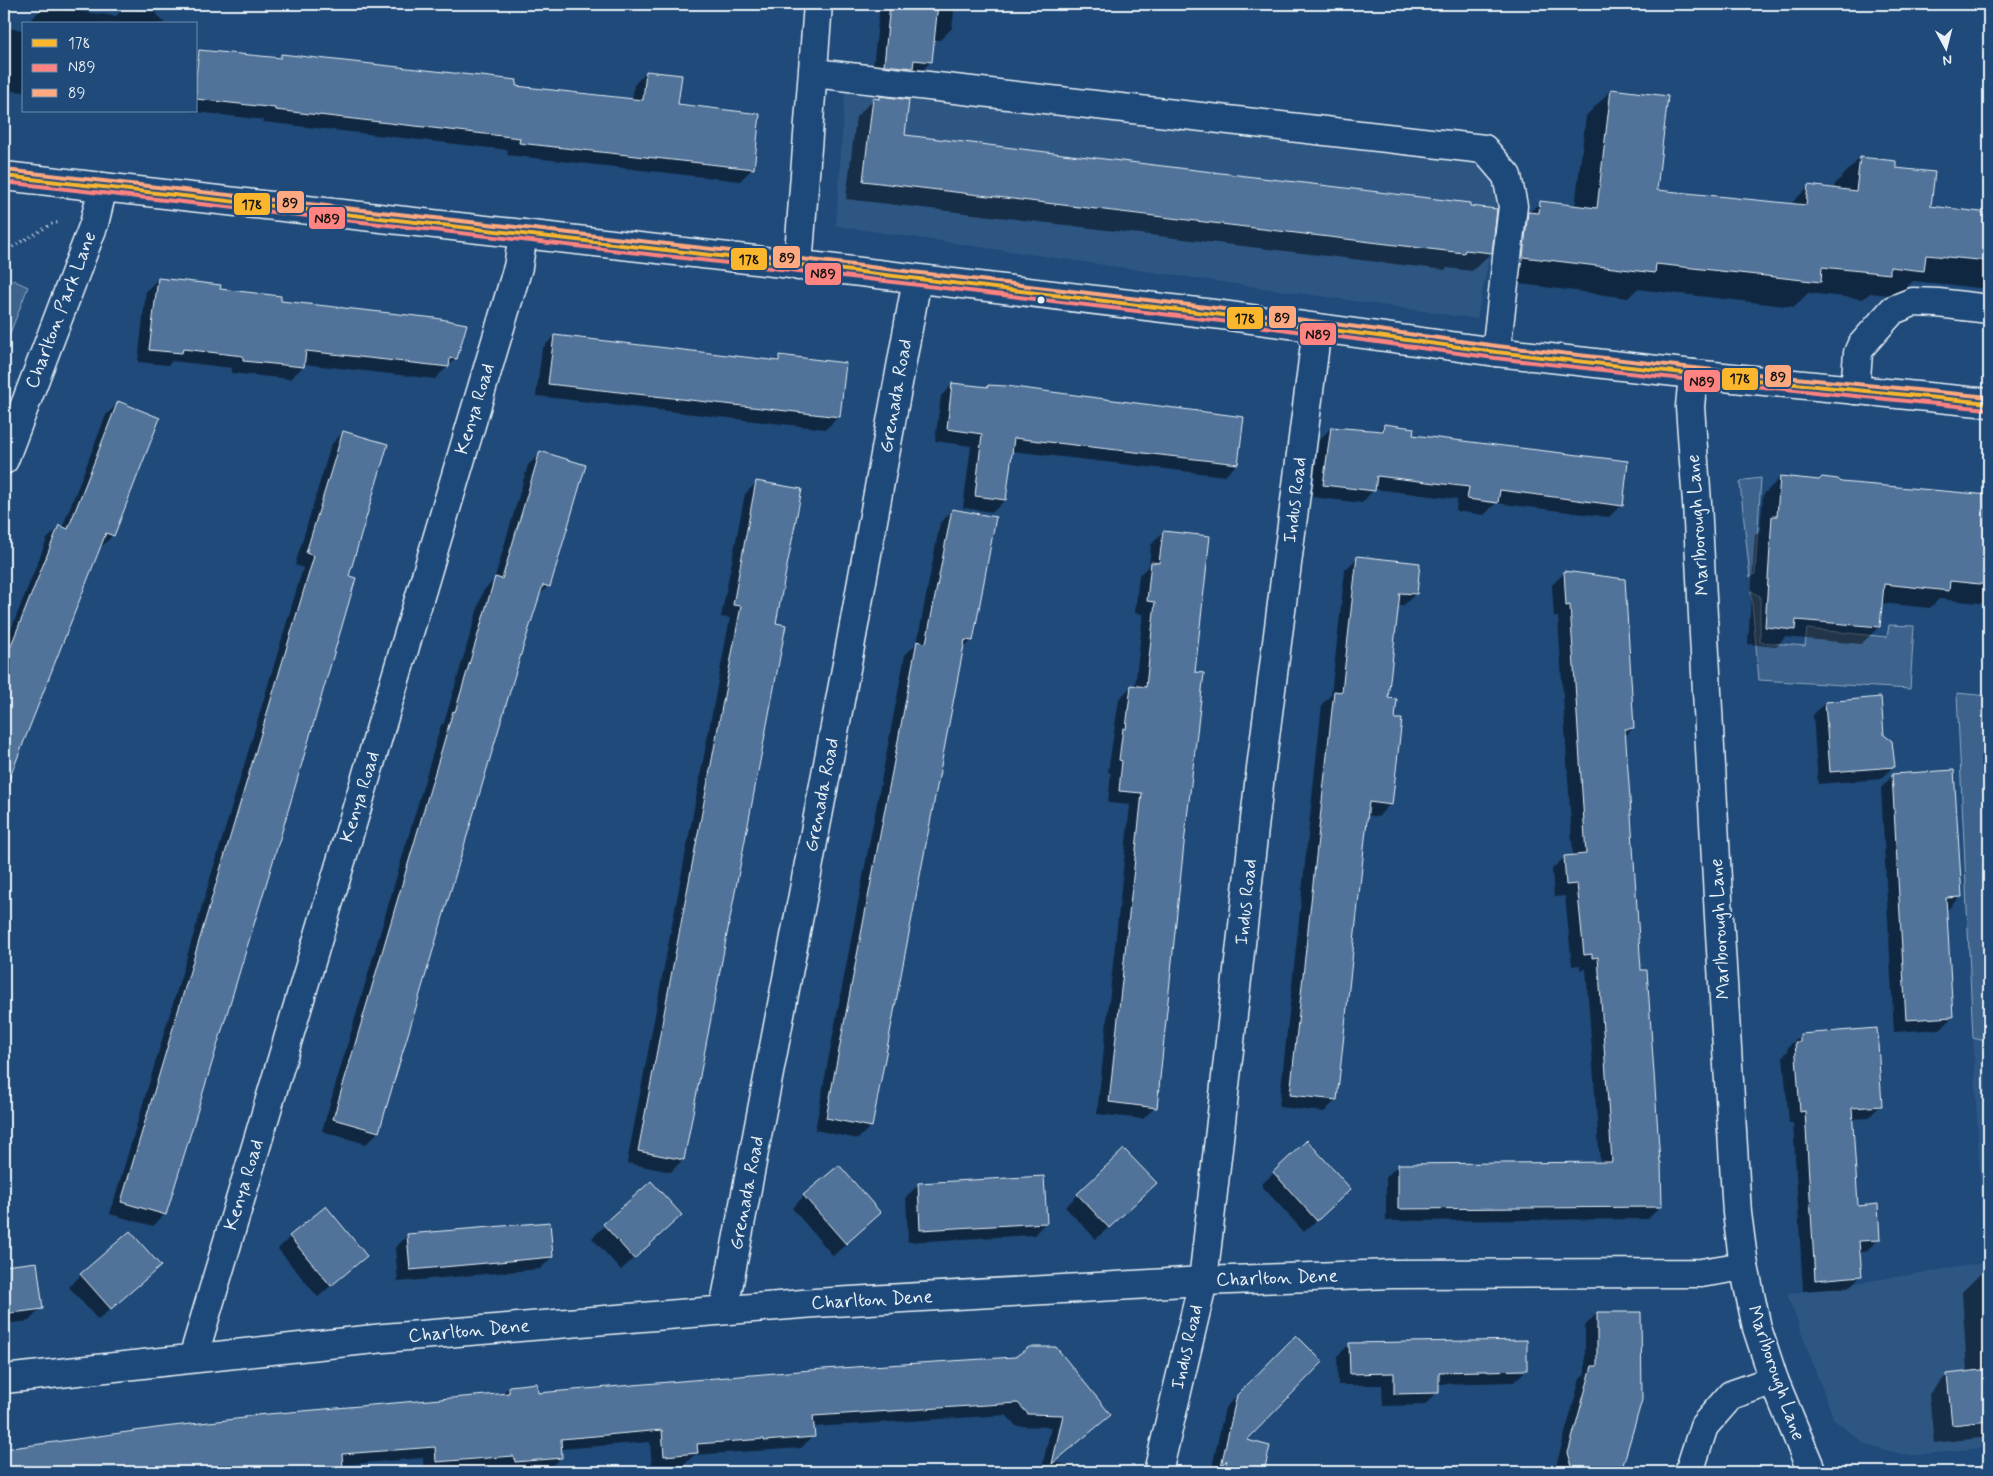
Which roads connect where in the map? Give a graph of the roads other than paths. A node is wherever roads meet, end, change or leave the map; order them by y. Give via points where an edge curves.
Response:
1 (818, 4) edge
2 (814, 73) junction
3 (4, 176) edge
4 (103, 187) junction
5 (523, 234) junction
6 (798, 266) junction
7 (916, 279) junction
8 (1989, 309) edge
9 (1317, 328) junction
10 (1496, 352) junction
11 (1692, 374) junction
12 (1855, 390) junction
13 (1989, 403) edge
14 (4, 460) edge
15 (1744, 1266) junction
16 (1203, 1281) junction
17 (724, 1310) junction
18 (192, 1358) junction
19 (4, 1380) edge
20 (1774, 1380) junction
21 (1158, 1472) edge
22 (1689, 1472) edge
23 (1812, 1472) edge

1 - 2 street
2 - 6 street
2 - 10 street via 1484,149 1507,176 1513,206
3 - 4 street
4 - 5 street
4 - 14 street, Charlton Park Lane via 94,224
5 - 6 street
5 - 18 street, Kenya Road via 518,267
6 - 7 street
7 - 9 street
7 - 17 street, Grenada Road via 846,669
8 - 12 street via 1912,302 1893,310 1861,346
9 - 10 street
9 - 16 street, Indus Road via 1259,784
10 - 11 street
11 - 12 street
11 - 15 street, Marlborough Lane via 1690,407 1736,1183
12 - 13 street
15 - 16 street, Charlton Dene via 1701,1273 1392,1274
15 - 20 street, Marlborough Lane via 1757,1328
16 - 17 street, Charlton Dene
16 - 21 street, Indus Road
17 - 18 street, Charlton Dene via 384,1338
18 - 19 street, Charlton Dene
20 - 22 street via 1731,1395 1704,1426
20 - 23 street, Marlborough Lane

